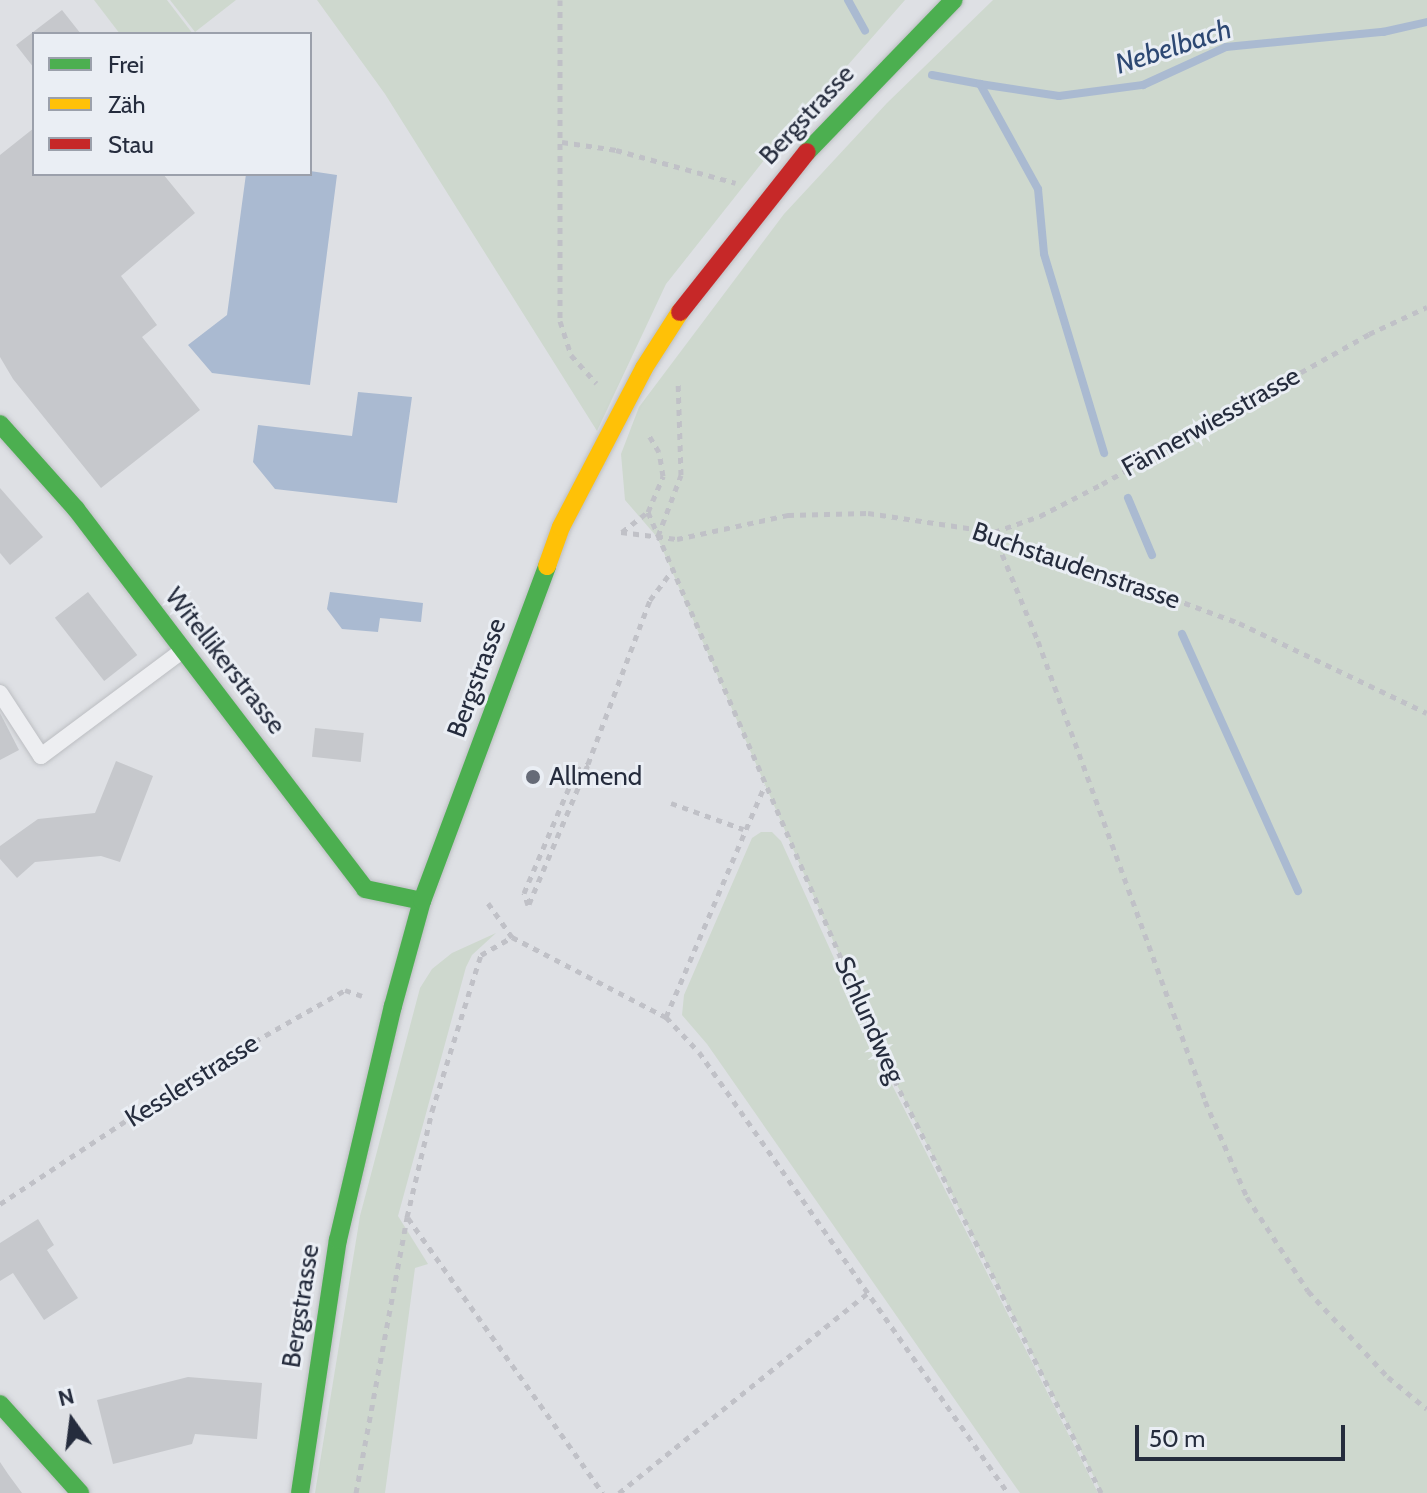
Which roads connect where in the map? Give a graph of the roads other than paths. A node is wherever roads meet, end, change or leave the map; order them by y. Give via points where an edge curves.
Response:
1 (954, 0) edge
2 (0, 424) edge
3 (184, 651) junction
4 (0, 693) edge
5 (422, 901) junction
6 (0, 1404) edge
7 (80, 1493) edge
8 (300, 1493) edge

1 - 5 main road, Bergstrasse via 770,192 644,368 561,527
2 - 3 main road, Witellikerstrasse via 76,509
3 - 4 lane via 41,756
3 - 5 main road, Witellikerstrasse via 365,889
5 - 8 main road, Bergstrasse via 338,1240
6 - 7 main road

